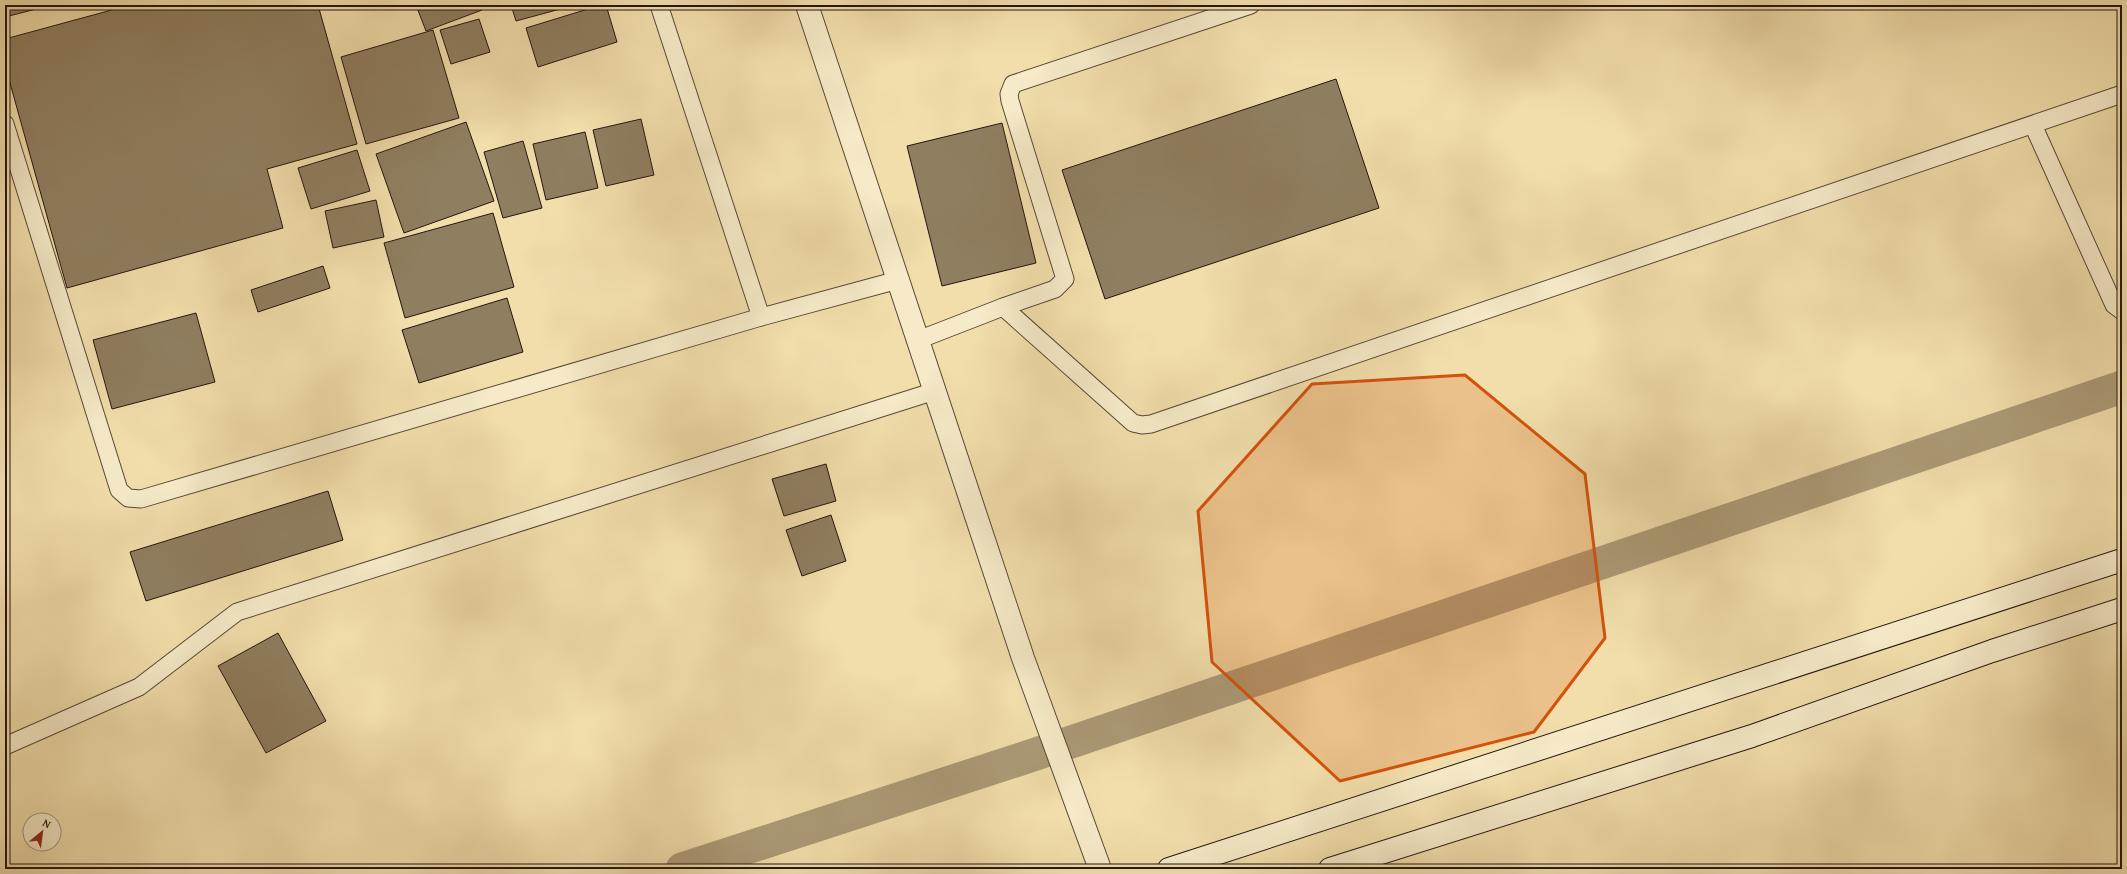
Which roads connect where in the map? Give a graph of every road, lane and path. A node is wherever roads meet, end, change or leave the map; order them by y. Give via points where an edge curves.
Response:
1 (659, 5) edge
2 (807, 5) edge
3 (1251, 5) edge
4 (2122, 94) edge
5 (5, 124) edge
6 (2033, 124) junction
7 (898, 280) junction
8 (1003, 307) junction
9 (2122, 311) edge
10 (761, 317) junction
11 (918, 340) junction
12 (935, 391) junction
13 (2122, 560) edge
14 (2122, 609) edge
15 (5, 746) edge
16 (1100, 869) edge
17 (1169, 869) edge
18 (1330, 869) edge

1 - 10 lane
2 - 7 main road
3 - 8 lane via 1013,84 1009,94 1010,102 1065,279 1055,289
4 - 6 lane
5 - 10 lane via 119,490 128,498 149,497
6 - 8 lane via 1151,424 1133,423
6 - 9 lane via 2114,305
7 - 10 lane
7 - 11 main road
8 - 11 lane
11 - 12 main road
12 - 15 lane via 237,612 139,687
12 - 16 main road via 1023,658
13 - 17 main road
14 - 18 main road via 1992,651 1752,736

